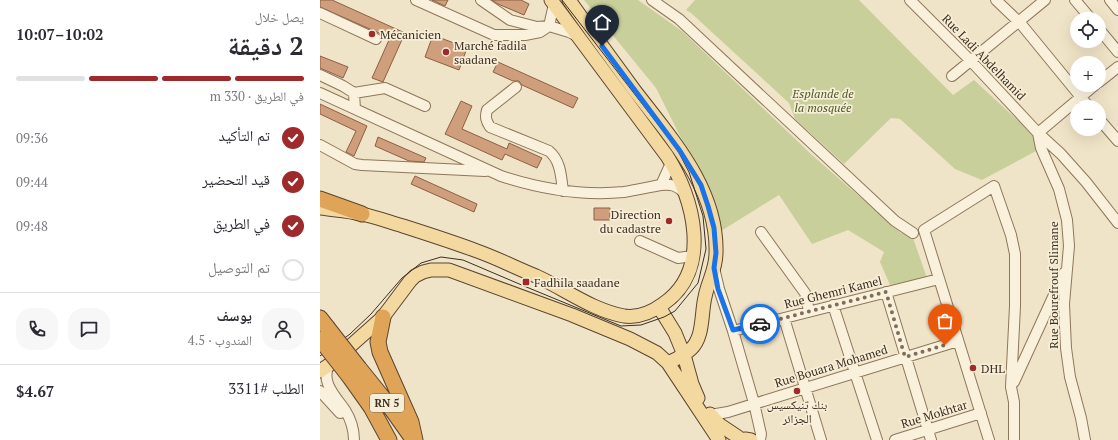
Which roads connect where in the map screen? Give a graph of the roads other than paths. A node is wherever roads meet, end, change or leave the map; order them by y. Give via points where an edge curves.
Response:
1 (416, 0) edge
2 (481, 0) edge
3 (569, 0) edge
4 (652, 0) edge
5 (910, 0) edge
6 (996, 0) edge
7 (1045, 0) edge
8 (1075, 0) edge
9 (1110, 0) edge
10 (552, 2) edge
11 (1118, 10) edge
12 (1085, 12) edge
13 (320, 13) edge
14 (1019, 22) junction
15 (549, 26) junction
16 (579, 37) junction
17 (1106, 37) edge
18 (376, 39) dead end
19 (1118, 52) edge
20 (970, 60) junction
21 (1118, 67) edge
22 (320, 75) edge
23 (952, 76) dead end
24 (1106, 76) edge
25 (516, 87) dead end
26 (1087, 92) edge
27 (320, 93) edge
28 (354, 93) junction
29 (1081, 97) junction
30 (1083, 100) edge
31 (425, 106) dead end
32 (354, 110) junction
33 (1106, 127) edge
34 (1038, 133) junction
35 (1118, 142) edge
36 (320, 145) edge
37 (671, 163) junction
38 (492, 171) junction
39 (661, 184) junction
40 (563, 191) junction
41 (684, 193) junction
42 (320, 198) edge
43 (320, 208) edge
44 (362, 214) junction
45 (1118, 223) edge
46 (760, 232) dead end
47 (913, 233) dead end
48 (640, 241) dead end
49 (693, 256) junction
50 (1067, 266) junction
51 (714, 268) junction
52 (939, 279) junction
53 (886, 292) junction
54 (834, 305) junction
55 (659, 307) junction
56 (809, 311) junction
57 (383, 317) junction
58 (784, 318) junction
59 (322, 328) edge
60 (733, 330) junction
61 (675, 334) junction
62 (958, 341) junction
63 (657, 353) junction
64 (684, 355) junction
65 (905, 357) junction
66 (668, 363) junction
67 (324, 368) edge
68 (354, 372) junction
69 (856, 372) junction
70 (1011, 387) junction
71 (805, 388) junction
72 (320, 391) edge
73 (754, 403) junction
74 (371, 406) junction
75 (981, 414) junction
76 (710, 415) junction
77 (348, 418) junction
78 (928, 430) junction
79 (741, 439) edge
80 (354, 440) edge
81 (389, 440) edge
82 (396, 440) edge
83 (415, 440) edge
84 (719, 440) edge
85 (760, 440) edge
86 (821, 440) edge
87 (876, 440) edge
88 (895, 440) edge
89 (931, 440) edge
90 (989, 440) edge
91 (1014, 440) edge
92 (1085, 440) edge

1 - 15 street via 494,35 525,35 540,32
2 - 15 street via 510,20 537,27
3 - 51 main road via 680,151 701,185 714,228
4 - 47 street via 679,19 895,221
5 - 20 street, Rue Ladi Abdelhamid
6 - 14 street
7 - 14 street
8 - 12 street
9 - 11 street
10 - 15 street
10 - 16 main road
13 - 18 street
14 - 20 street
14 - 29 street
15 - 16 street
16 - 37 main road
17 - 19 street
20 - 23 street
20 - 34 street, Rue Ladi Abdelhamid
21 - 24 street
22 - 28 street
25 - 40 street via 487,110 487,122 490,127 554,155 559,165
26 - 29 street
27 - 32 street
28 - 31 street via 384,88
28 - 32 street
29 - 30 street
29 - 34 street
32 - 38 street
33 - 35 street
34 - 45 street, Rue Ladi Abdelhamid via 1086,182
34 - 50 street, Rue Bourefrouf Slimane via 1041,148 1065,209 1068,236
36 - 38 street via 355,164
37 - 39 street
37 - 41 main road
38 - 40 street via 521,183
39 - 40 street via 624,192
39 - 41 street via 672,184
41 - 49 main road via 693,227
42 - 44 highway
43 - 44 main road
44 - 55 main road via 478,251 613,313 637,316
46 - 56 street via 805,293
48 - 49 street via 678,258
49 - 55 main road via 687,276 679,290
50 - 70 street
50 - 92 street, Rue Bourefrouf Slimane via 1064,304 1066,348
51 - 60 street via 718,289
51 - 64 main road via 705,296 699,337
52 - 53 street, Rue Ghemri Kamel
52 - 62 street
52 - 70 street via 924,230 994,186 1015,254
53 - 54 street, Rue Ghemri Kamel
53 - 65 street
54 - 56 street, Rue Ghemri Kamel
54 - 69 street
55 - 61 main road
56 - 58 street, Rue Ghemri Kamel
57 - 63 main road via 415,276 431,270 449,270 572,315
57 - 67 main road
57 - 83 highway via 378,342 380,352 411,422
58 - 60 street, Rue Ghemri Kamel
58 - 71 street
59 - 68 highway, RN 5, bridge
60 - 73 street
61 - 63 main road via 669,348
61 - 64 main road
62 - 65 street, Rue Bouara Mohamed
62 - 75 street
63 - 66 main road
64 - 66 main road
64 - 76 main road via 697,396
65 - 69 street, Rue Bouara Mohamed
65 - 78 street
66 - 84 main road
67 - 77 street via 330,391
68 - 74 highway, RN 5
68 - 83 highway, RN 5
69 - 71 street, Rue Bouara Mohamed
69 - 87 street
70 - 91 street via 1014,402
71 - 73 street, Rue Bouara Mohamed
71 - 86 street
72 - 77 street
73 - 76 street, Rue Bouara Mohamed
73 - 85 street
74 - 81 highway, RN 5
74 - 82 highway
75 - 78 street, Rue Mokhtar
75 - 90 street
76 - 79 main road
77 - 80 street via 352,425
78 - 88 street, Rue Mokhtar
78 - 89 street

